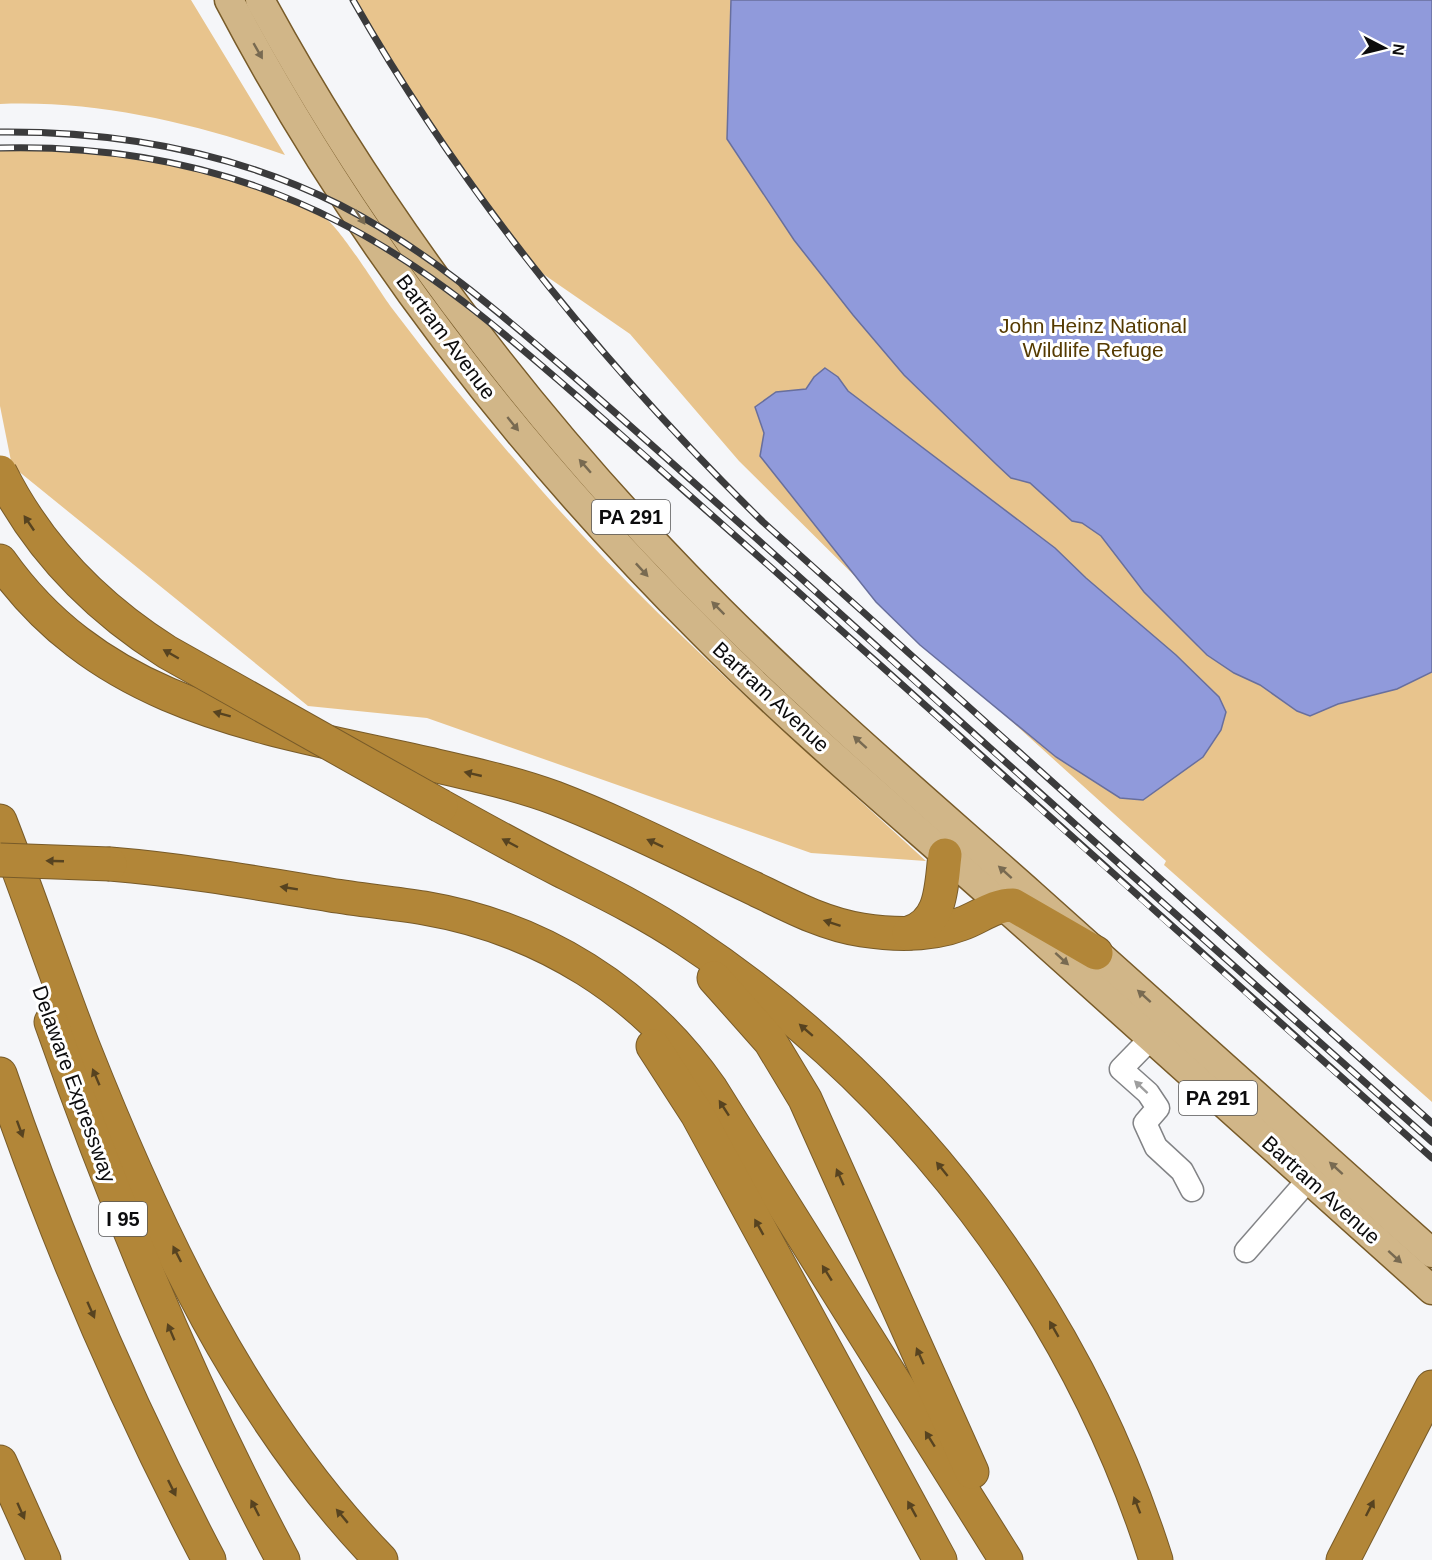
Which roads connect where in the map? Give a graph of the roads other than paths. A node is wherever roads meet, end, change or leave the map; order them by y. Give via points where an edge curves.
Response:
1 (229, 0) edge
2 (260, 0) edge
3 (0, 472) edge
4 (0, 561) edge
5 (0, 821) edge
6 (945, 855) junction
7 (0, 861) edge
8 (561, 871) junction
9 (347, 898) junction
10 (1003, 906) junction
11 (909, 933) junction
12 (1096, 952) junction
13 (1160, 1028) junction
14 (0, 1074) edge
15 (1309, 1179) junction
16 (1192, 1190) dead end
17 (1246, 1251) dead end
18 (1432, 1253) edge
19 (1432, 1290) edge
20 (1432, 1387) edge
21 (0, 1462) edge
22 (44, 1560) edge
23 (209, 1560) edge
24 (283, 1560) edge
25 (381, 1560) edge
26 (940, 1560) edge
27 (1006, 1560) edge
28 (1017, 1560) edge
29 (1156, 1560) edge
30 (1343, 1560) edge

1 -> 6 main road, Bartram Avenue / PA 291 via 363,222 440,333 525,440 704,635
12 -> 2 main road, Bartram Avenue / PA 291 via 795,683 684,575 592,475 474,329 405,234 321,106
8 -> 3 highway, bridge via 167,652 125,624 89,593 42,541
11 -> 4 highway via 864,931 827,922 533,790 183,702 127,676 85,649 30,600
25 -> 5 highway via 286,1444 190,1282 83,1046
6 - 10 main road, Bartram Avenue / PA 291
6 - 11 highway via 940,896 932,918 920,930
9 -> 7 highway, bridge via 195,873 110,864
24 -> 7 highway, Delaware Expressway / I 95 via 192,1381 129,1233 48,1013
28 -> 8 highway via 966,1460 805,1099 783,1060 743,1007 695,961
29 -> 8 highway via 1113,1446 1064,1346 1005,1252 933,1158 853,1073 747,981 656,920
26 -> 9 highway via 698,1114 643,1034 590,984 529,949 464,926
27 -> 9 highway via 725,1110 669,1035 605,980 537,942 464,917
10 - 11 highway via 950,928
10 - 12 highway via 1016,906
10 -> 13 main road, Bartram Avenue / PA 291
13 -> 12 main road, Bartram Avenue / PA 291
13 - 15 main road, Bartram Avenue / PA 291
16 -> 13 lane via 1182,1171 1156,1147 1145,1123 1158,1108 1148,1093 1121,1069
18 -> 13 main road, Bartram Avenue / PA 291
14 -> 23 highway via 83,1292 150,1443
15 - 17 lane
15 -> 19 main road, Bartram Avenue / PA 291
30 -> 20 highway
21 -> 22 highway

